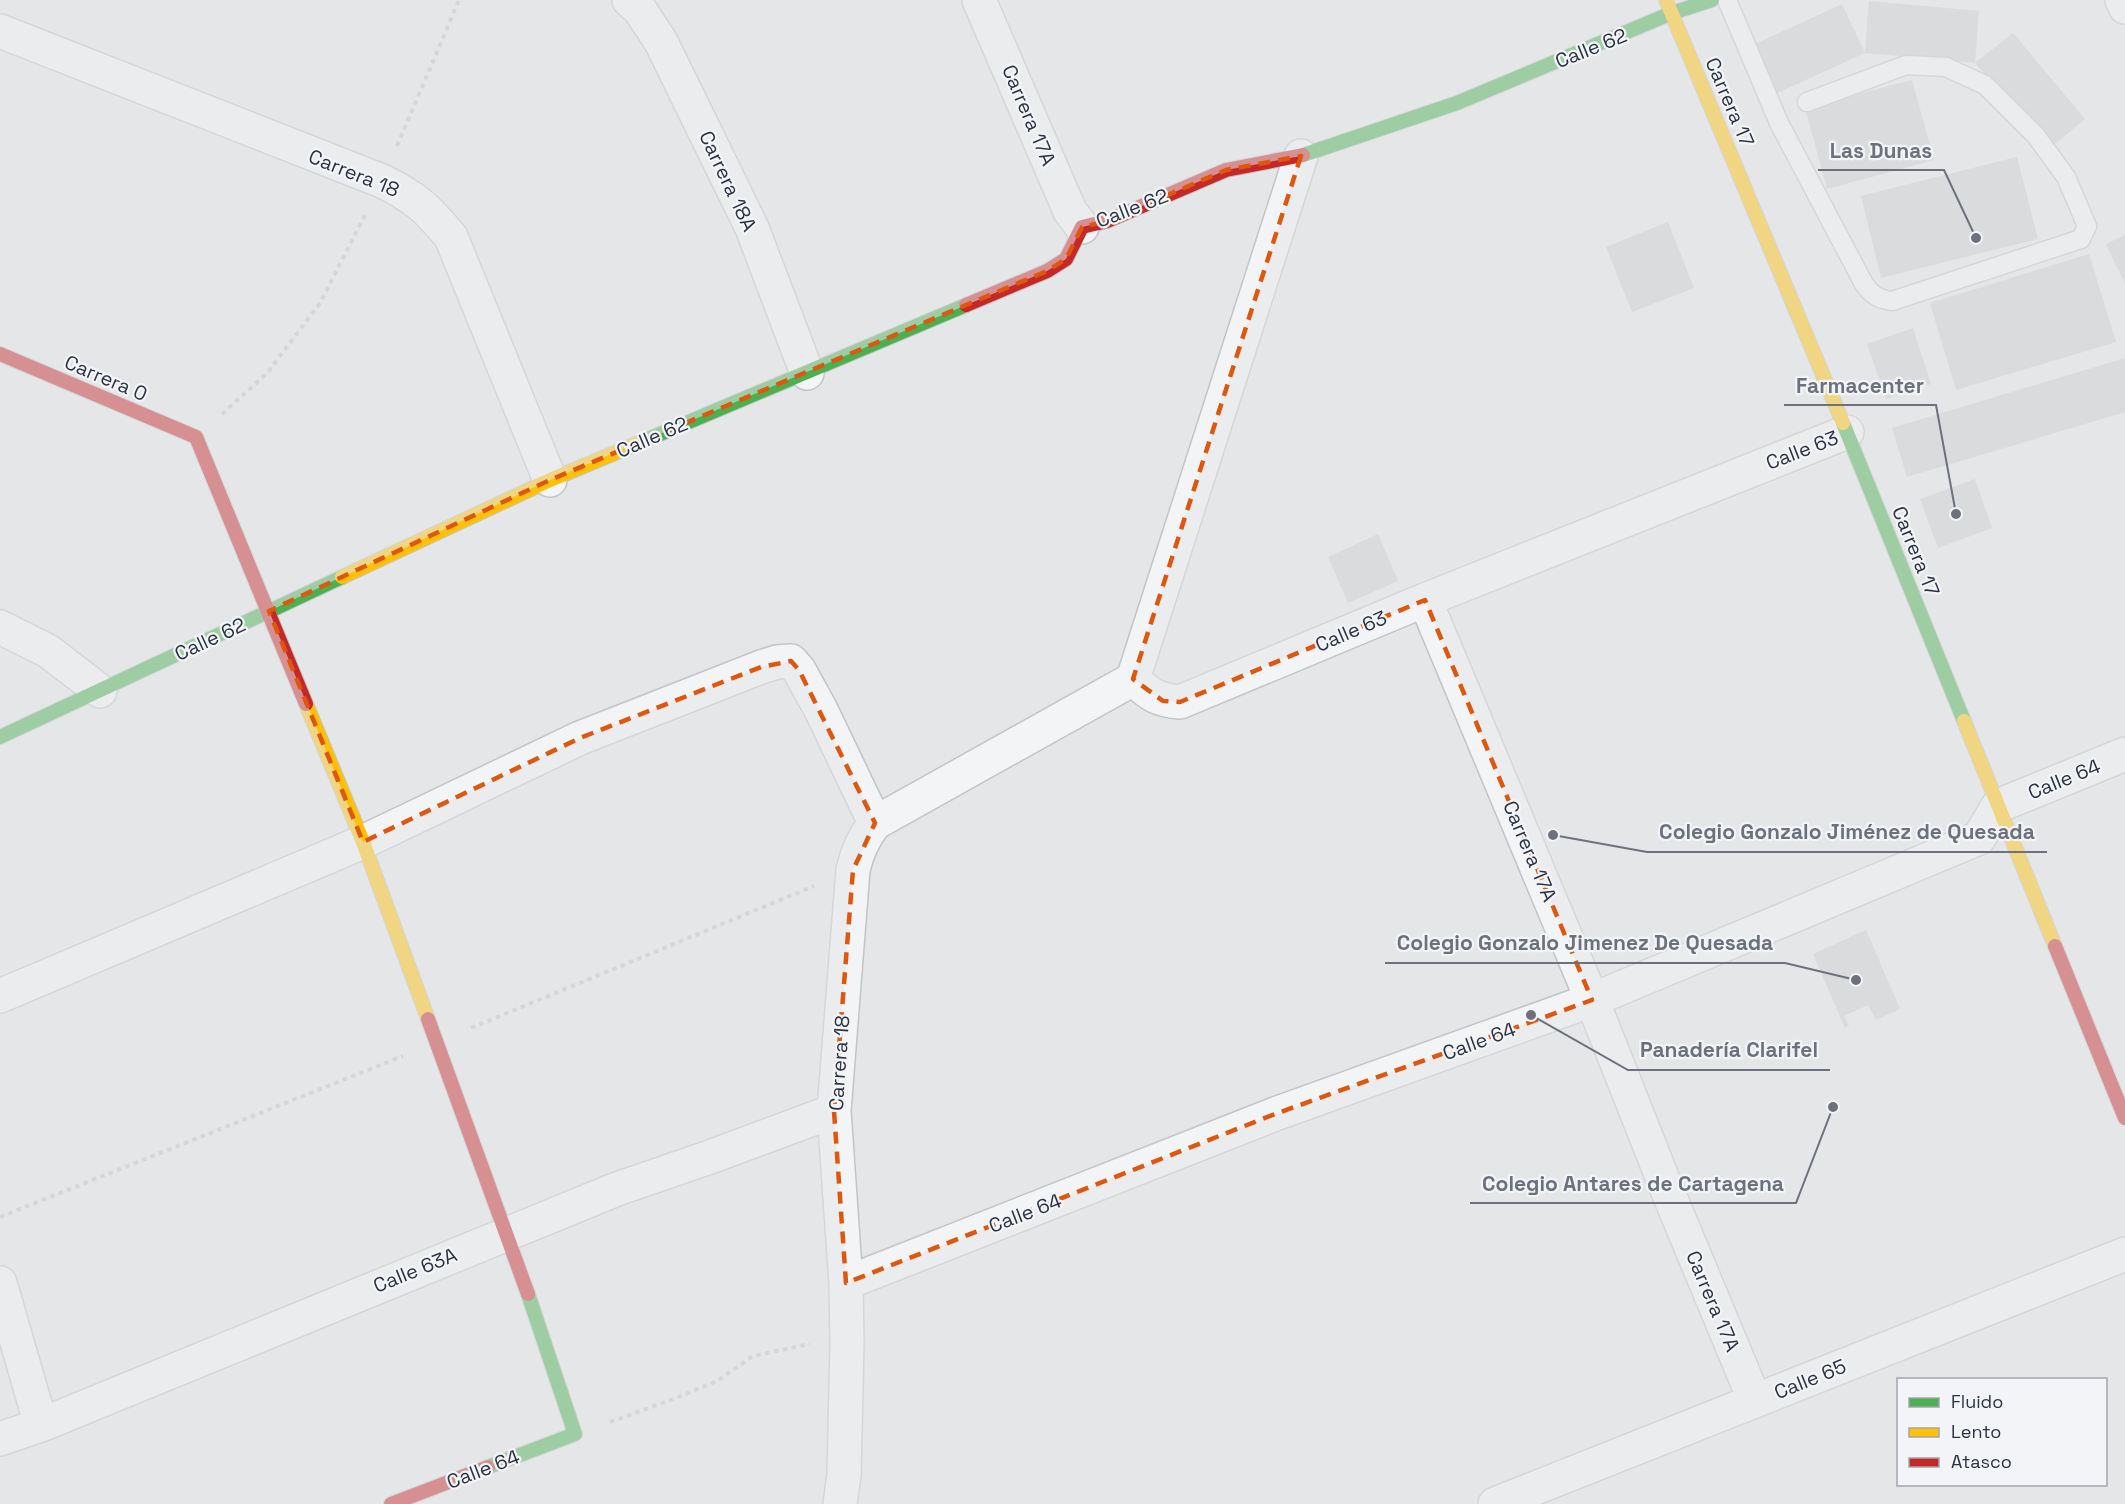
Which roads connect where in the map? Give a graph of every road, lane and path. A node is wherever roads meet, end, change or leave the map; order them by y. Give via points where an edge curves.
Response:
1 (459, 0) edge
2 (629, 0) edge
3 (979, 0) edge
4 (1666, 0) edge
5 (1712, 0) edge
6 (1727, 0) edge
7 (2122, 0) edge
8 (2125, 8) edge
9 (1672, 13) junction
10 (0, 31) edge
11 (1807, 102) dead end
12 (1301, 156) junction
13 (382, 182) junction
14 (1082, 227) junction
15 (0, 354) edge
16 (807, 373) junction
17 (1847, 432) junction
18 (196, 437) junction
19 (550, 480) junction
20 (1425, 600) junction
21 (269, 610) junction
22 (0, 627) edge
23 (1133, 680) junction
24 (100, 691) junction
25 (0, 737) edge
26 (2125, 754) edge
27 (1998, 806) junction
28 (875, 823) junction
29 (363, 842) junction
30 (0, 996) edge
31 (1592, 1000) junction
32 (834, 1111) junction
33 (2125, 1118) edge
34 (507, 1233) junction
35 (2125, 1254) edge
36 (0, 1283) edge
37 (846, 1283) junction
38 (794, 1348) dead end
39 (1755, 1401) junction
40 (41, 1425) junction
41 (575, 1434) junction
42 (0, 1439) edge
43 (391, 1504) edge
44 (840, 1504) edge
45 (1495, 1504) edge

1 - 13 path
2 - 16 street, Carrera 18A via 661,42 752,228
3 - 14 street, Carrera 17A via 1070,211
4 - 9 street, Carrera 17
5 - 9 street, Calle 62
6 - 11 lane via 1779,123 1872,294 1892,301 2081,239 2087,226 2066,177 2036,136 1985,85 1946,67 1906,65
7 - 8 street
9 - 12 street, Calle 62 via 1457,103
9 - 17 street, Carrera 17
10 - 13 street, Carrera 18
12 - 14 street, Calle 62 via 1226,170 1107,221
12 - 23 street
13 - 18 path via 320,303 268,372
13 - 19 street, Carrera 18 via 430,211 451,237
14 - 16 street, Calle 62 via 1066,259 1047,271
15 - 18 street, Carrera 0
16 - 19 street, Calle 62
17 - 20 street, Calle 63
17 - 27 street, Carrera 17
18 - 21 street
19 - 21 street, Calle 62
20 - 23 street, Calle 63 via 1180,702 1163,701 1148,694
20 - 31 street, Carrera 17A
21 - 24 street, Calle 62
21 - 29 street
22 - 24 street via 48,651
23 - 28 street
24 - 25 street, Calle 62
26 - 27 street, Calle 64
27 - 31 street, Calle 64 via 1978,838
27 - 33 street, Carrera 17
28 - 29 street via 821,710 791,661 760,667 580,738
28 - 32 street, Carrera 18 via 857,852 853,870
29 - 30 street
29 - 34 street
31 - 37 street, Calle 64 via 1275,1114
31 - 39 street, Carrera 17A
32 - 34 street, Calle 63A
32 - 37 street, Carrera 18
34 - 40 street, Calle 63A
34 - 41 street
35 - 39 street, Calle 65
36 - 40 street
37 - 44 street, Carrera 18 via 844,1475
38 - 41 path via 753,1356 717,1381
39 - 45 street, Calle 65
40 - 42 street, Calle 63A
41 - 43 street, Calle 64

